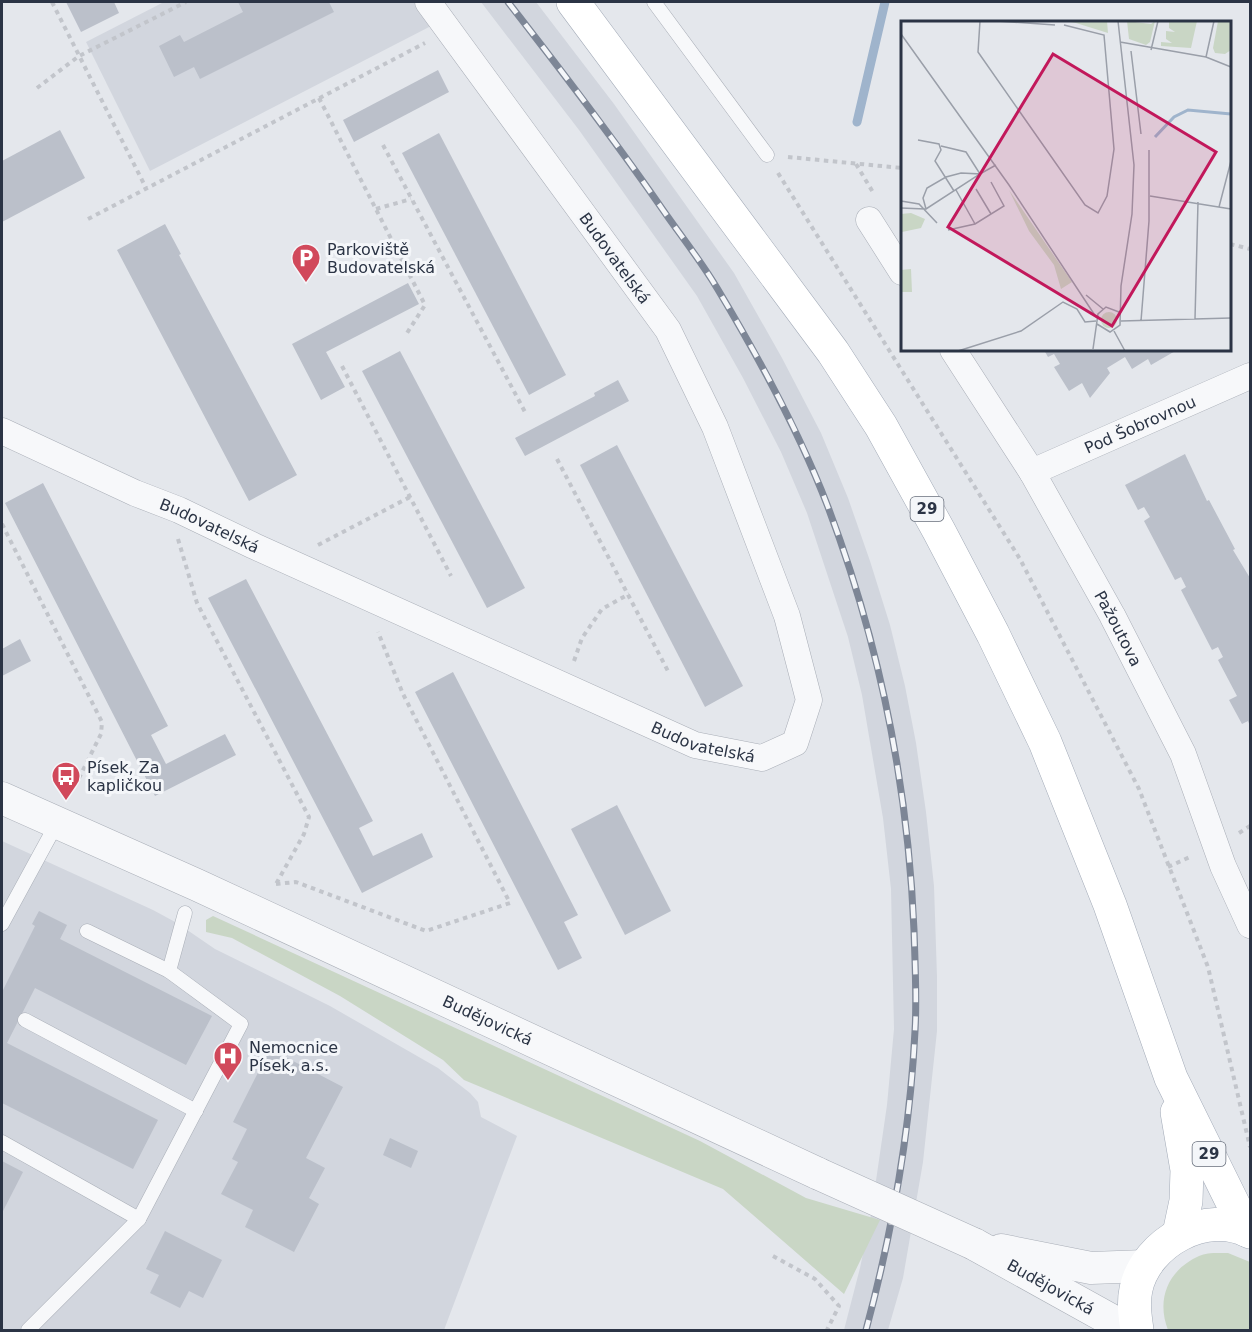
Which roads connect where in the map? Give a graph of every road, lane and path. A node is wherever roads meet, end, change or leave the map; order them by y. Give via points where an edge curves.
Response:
1 (52, 2) edge
2 (186, 2) edge
3 (428, 2) edge
4 (573, 2) edge
5 (654, 2) edge
6 (448, 30) junction
7 (79, 56) junction
8 (37, 88) dead end
9 (319, 98) junction
10 (383, 146) dead end
11 (767, 154) junction
12 (901, 168) edge
13 (146, 188) junction
14 (411, 199) junction
15 (376, 209) junction
16 (88, 219) dead end
17 (869, 220) dead end
18 (1231, 244) edge
19 (1251, 249) edge
20 (901, 269) edge
21 (407, 333) dead end
22 (953, 351) edge
23 (342, 366) dead end
24 (1251, 376) edge
25 (525, 412) dead end
26 (2, 431) edge
27 (557, 459) dead end
28 (1032, 472) junction
29 (410, 497) junction
30 (180, 510) junction
31 (2, 524) edge
32 (312, 548) dead end
33 (452, 576) dead end
34 (628, 594) junction
35 (373, 599) junction
36 (669, 673) dead end
37 (574, 692) junction
38 (74, 788) dead end
39 (2, 798) edge
40 (57, 823) junction
41 (185, 912) dead end
42 (2, 924) edge
43 (1251, 925) edge
44 (87, 931) dead end
45 (169, 971) junction
46 (25, 1020) dead end
47 (1171, 1078) junction
48 (196, 1112) junction
49 (2, 1143) edge
50 (1251, 1147) edge
51 (139, 1219) junction
52 (1248, 1231) edge
53 (1179, 1234) junction
54 (974, 1244) junction
55 (773, 1256) dead end
56 (1145, 1266) junction
57 (28, 1330) edge
58 (827, 1330) edge
59 (1129, 1330) edge
60 (1137, 1330) edge

1 - 7 path
2 - 7 path
3 - 6 street, Budovatelská
4 - 47 main road, 29 via 833,351 881,426 993,634 1045,742 1110,905
5 - 11 lane
6 - 9 path
6 - 37 street, Budovatelská via 668,330 715,427 787,616 809,699 795,743 762,758 695,745
7 - 8 path
7 - 13 path
9 - 13 path
9 - 15 path
10 - 14 path
11 - 12 path
11 - 50 path via 1020,559 1139,789 1209,967
13 - 16 path
14 - 15 path
14 - 25 path
15 - 21 path via 425,305
17 - 20 street
18 - 19 path
22 - 28 street, Pažoutova
23 - 29 path
24 - 28 street, Pod Šobrovnou
26 - 30 street, Budovatelská
27 - 34 path
28 - 43 street, Pažoutova via 1112,615 1182,754 1223,866
29 - 32 path
29 - 33 path
30 - 35 street, Budovatelská
30 - 35 path via 173,523 197,603 309,817 304,834 276,884 296,882 426,931 510,903 403,694 369,610
31 - 38 path via 102,722 101,734
34 - 36 path
34 - 37 path via 602,609 582,638
35 - 37 street, Budovatelská
39 - 40 street, Budějovická
40 - 42 lane
40 - 54 street, Budějovická, bridge
41 - 45 lane
44 - 45 lane
45 - 48 lane via 241,1024
46 - 48 lane
47 - 52 main road, 29
47 - 53 main road, 29 via 1187,1170
48 - 51 lane
49 - 51 lane
51 - 57 lane
52 - 53 main road via 1224,1225
53 - 56 main road
54 - 56 street, Budějovická via 1091,1268
54 - 59 street, Budějovická
55 - 58 path via 815,1278 839,1306
56 - 60 main road via 1136,1288

